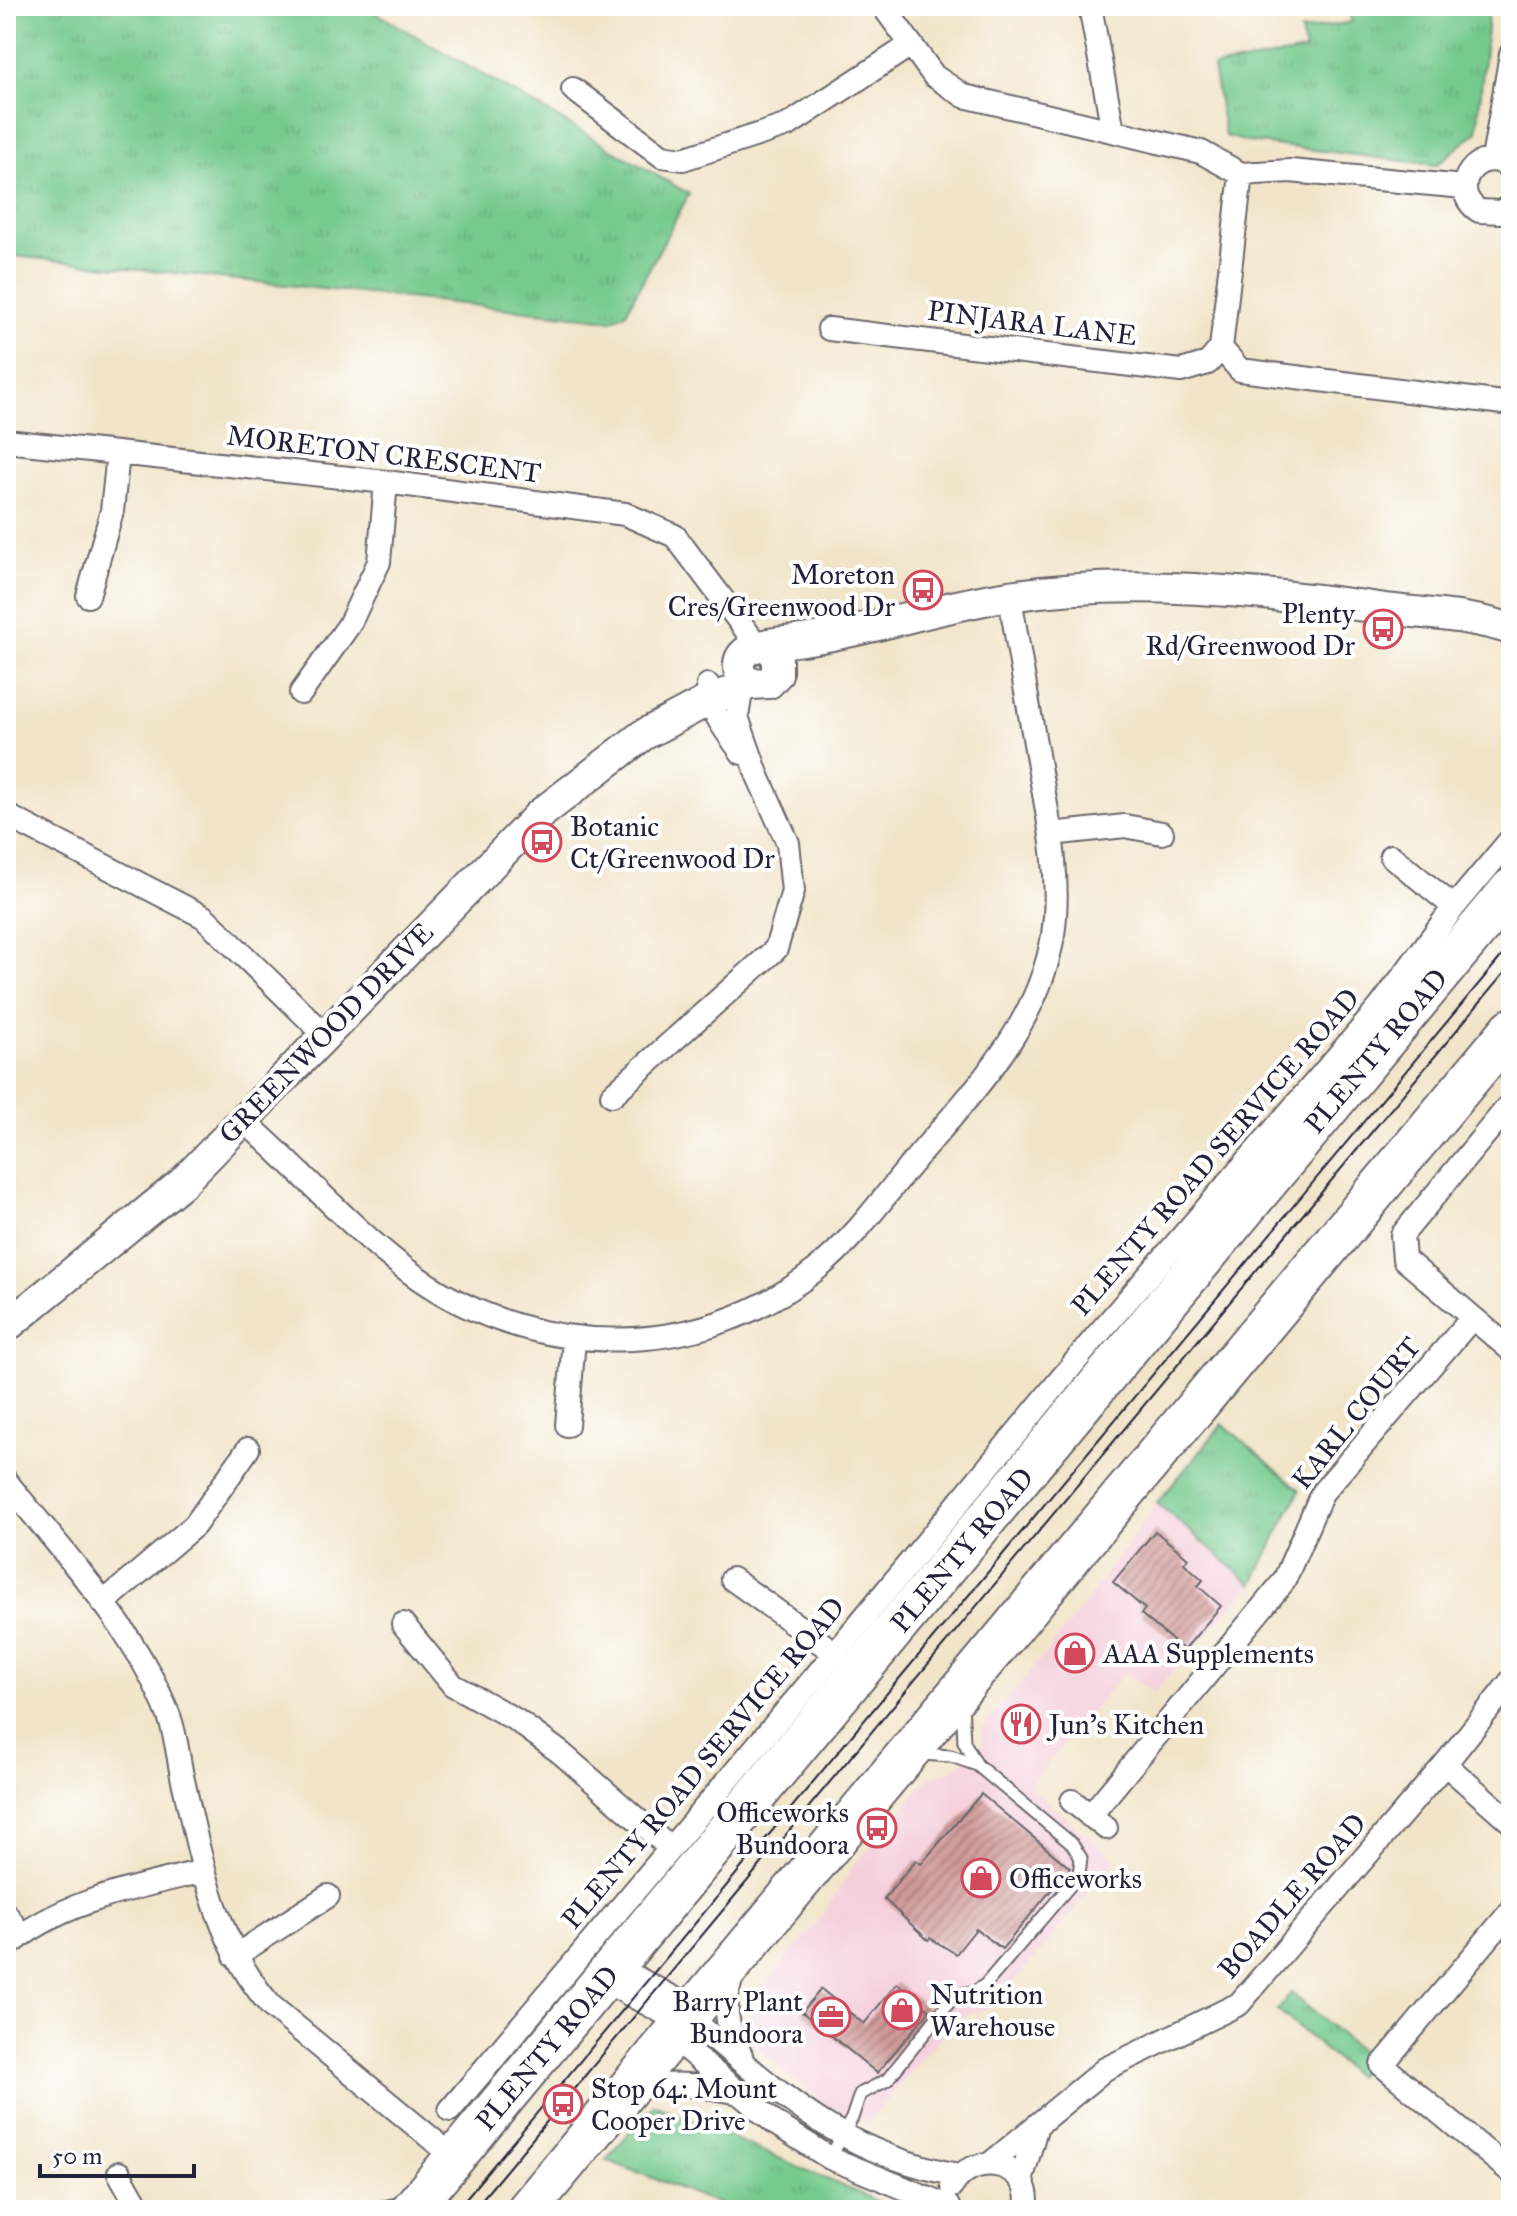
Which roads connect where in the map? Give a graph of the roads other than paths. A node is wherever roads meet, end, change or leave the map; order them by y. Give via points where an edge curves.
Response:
1 (883, 6) edge
2 (1090, 6) edge
3 (909, 46) junction
4 (1511, 54) edge
5 (573, 89) dead end
6 (1113, 131) junction
7 (1502, 164) edge
8 (1241, 174) junction
9 (1464, 187) junction
10 (1511, 205) edge
11 (829, 329) dead end
12 (1221, 348) junction
13 (1511, 404) edge
14 (6, 441) edge
15 (118, 454) junction
16 (386, 482) junction
17 (88, 596) dead end
18 (1010, 596) junction
19 (1511, 629) edge
20 (754, 664) junction
21 (708, 692) junction
22 (301, 693) dead end
23 (757, 774) junction
24 (6, 815) edge
25 (1162, 833) dead end
26 (1051, 834) junction
27 (1511, 839) edge
28 (1391, 856) dead end
29 (1511, 889) edge
30 (1454, 907) junction
31 (1511, 1029) edge
32 (324, 1034) junction
33 (612, 1095) dead end
34 (1511, 1103) edge
35 (243, 1120) junction
36 (1472, 1318) junction
37 (6, 1327) edge
38 (574, 1339) junction
39 (1511, 1350) edge
40 (567, 1425) dead end
41 (248, 1449) dead end
42 (6, 1481) edge
43 (974, 1510) junction
44 (732, 1579) dead end
45 (103, 1603) junction
46 (403, 1624) dead end
47 (835, 1653) junction
48 (1511, 1681) edge
49 (962, 1687) junction
50 (905, 1756) junction
51 (1445, 1764) junction
52 (977, 1765) junction
53 (1072, 1801) dead end
54 (1511, 1822) edge
55 (670, 1848) junction
56 (204, 1871) junction
57 (328, 1896) dead end
58 (1511, 1911) edge
59 (6, 1914) edge
60 (13, 1941) edge
61 (741, 1953) junction
62 (235, 1956) junction
63 (609, 1973) junction
64 (680, 2026) junction
65 (490, 2063) junction
66 (748, 2067) junction
67 (623, 2093) junction
68 (740, 2093) junction
69 (497, 2109) junction
70 (450, 2110) dead end
71 (1037, 2125) junction
72 (839, 2136) junction
73 (830, 2158) junction
74 (456, 2159) junction
75 (991, 2163) junction
76 (1511, 2172) edge
77 (119, 2173) dead end
78 (959, 2175) junction
79 (1021, 2181) junction
80 (949, 2208) edge
81 (140, 2210) edge
82 (371, 2210) edge
83 (411, 2210) edge
84 (527, 2210) edge
85 (1026, 2210) edge

1 - 3 street
2 - 6 street
3 - 5 street via 788,125 683,159 662,156
3 - 6 street via 934,76 964,96
4 - 7 street
6 - 8 street via 1201,152
7 - 9 street via 1470,169
8 - 9 street via 1290,171
8 - 12 street
9 - 10 street via 1466,198 1479,211 1501,212
11 - 12 street, PINJARA LANE via 1181,371 1208,363
12 - 13 street via 1240,370
14 - 15 street, MORETON CRESCENT
15 - 16 street, MORETON CRESCENT
15 - 17 street via 112,511
16 - 20 street, MORETON CRESCENT via 625,514 675,536 720,596
16 - 22 street via 379,562 349,625
18 - 19 street, GREENWOOD DRIVE via 1096,587 1183,587 1478,620
18 - 20 street, GREENWOOD DRIVE via 938,608
18 - 26 street
20 - 21 street, GREENWOOD DRIVE
20 - 23 street via 737,717
21 - 23 street via 718,721
21 - 32 street, GREENWOOD DRIVE via 678,703 539,815
23 - 33 street via 788,843 793,891 776,949
24 - 32 street via 204,917
25 - 26 street via 1125,826
26 - 38 street via 1056,893 1052,936 1029,1014 990,1071 838,1249 789,1290 727,1319 657,1338
27 - 30 street, PLENTY ROAD SERVICE ROAD
28 - 30 street
29 - 43 highway, PLENTY ROAD
30 - 43 street, PLENTY ROAD SERVICE ROAD via 1380,1007 1093,1340
31 - 49 highway
32 - 35 street, GREENWOOD DRIVE
34 - 36 street via 1402,1235 1404,1259
35 - 37 street, GREENWOOD DRIVE via 182,1183
35 - 38 street via 390,1256 441,1293 509,1324
36 - 39 street
36 - 53 street, KARL COURT via 1322,1493 1284,1581 1098,1822
38 - 40 street
41 - 45 street via 195,1525
42 - 45 street
43 - 47 street, PLENTY ROAD SERVICE ROAD
43 - 63 highway, PLENTY ROAD
44 - 47 street
45 - 56 street via 169,1716
46 - 55 street via 453,1685 561,1753
47 - 55 street, PLENTY ROAD SERVICE ROAD
48 - 51 street, BOADLE ROAD
49 - 50 highway
49 - 52 lane via 964,1742
50 - 52 lane via 931,1754
50 - 61 highway
51 - 54 street
51 - 71 street, BOADLE ROAD via 1239,2004 1105,2069
52 - 72 lane via 1072,1844 1081,1868 1072,1887 985,1985 955,1995 887,2080 860,2094
55 - 65 street, PLENTY ROAD SERVICE ROAD
56 - 60 street via 101,1897
56 - 62 street
57 - 62 street
58 - 76 street via 1382,2065
59 - 60 street
61 - 64 highway
61 - 66 street via 727,1989 725,2014
62 - 74 street via 271,2006
63 - 64 highway
63 - 69 highway, PLENTY ROAD
64 - 66 street
64 - 67 highway
64 - 68 street
65 - 69 street
65 - 70 street, PLENTY ROAD SERVICE ROAD
66 - 72 street
67 - 68 street via 657,2083
67 - 84 highway
68 - 73 street via 776,2124
69 - 74 highway, PLENTY ROAD
71 - 75 street, BOADLE ROAD
71 - 79 street
72 - 73 lane
72 - 78 street via 925,2169
73 - 80 street
74 - 83 highway, PLENTY ROAD
75 - 78 street via 968,2167
75 - 79 street
77 - 81 street
78 - 80 street via 952,2184
79 - 85 street
82 - 83 lane via 392,2205

